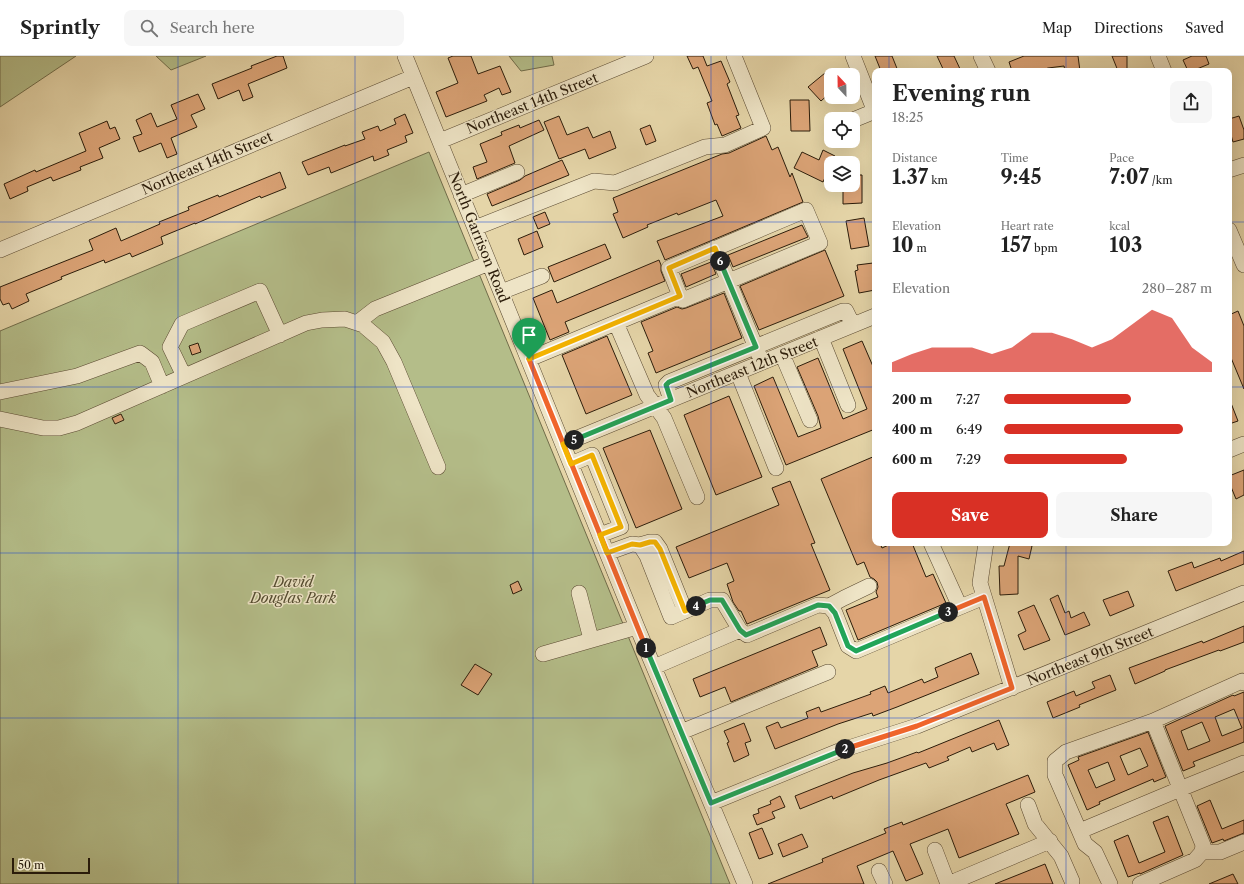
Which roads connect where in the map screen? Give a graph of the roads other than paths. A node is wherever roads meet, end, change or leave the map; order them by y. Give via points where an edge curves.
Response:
1 (405, 56) edge
2 (646, 56) edge
3 (734, 56) edge
4 (853, 56) edge
5 (981, 56) edge
6 (1158, 56) edge
7 (987, 68) edge
8 (1163, 68) edge
9 (413, 77) junction
10 (872, 104) edge
11 (872, 113) edge
12 (860, 117) edge
13 (440, 141) junction
14 (1244, 165) edge
15 (1232, 169) edge
16 (517, 172) dead end
17 (462, 194) junction
18 (475, 228) junction
19 (1232, 237) edge
20 (715, 248) junction
21 (0, 250) edge
22 (490, 264) junction
23 (1244, 265) edge
24 (542, 276) dead end
25 (728, 281) junction
26 (501, 292) junction
27 (680, 296) junction
28 (872, 317) edge
29 (616, 322) junction
30 (357, 323) junction
31 (853, 325) junction
32 (280, 335) junction
33 (821, 338) junction
34 (756, 347) junction
35 (782, 354) junction
36 (529, 359) junction
37 (762, 362) junction
38 (738, 372) junction
39 (184, 376) junction
40 (162, 386) junction
41 (0, 392) edge
42 (671, 400) junction
43 (848, 405) dead end
44 (656, 406) junction
45 (0, 419) edge
46 (810, 420) dead end
47 (563, 444) junction
48 (1244, 444) edge
49 (1232, 449) edge
50 (571, 464) junction
51 (438, 467) dead end
52 (776, 468) dead end
53 (697, 497) dead end
54 (600, 535) junction
55 (640, 545) junction
56 (932, 546) edge
57 (986, 546) edge
58 (607, 553) junction
59 (869, 586) dead end
60 (580, 593) dead end
61 (1244, 593) edge
62 (984, 597) junction
63 (829, 606) junction
64 (960, 607) junction
65 (685, 611) junction
66 (637, 627) junction
67 (740, 630) junction
68 (591, 639) junction
69 (543, 654) dead end
70 (654, 667) junction
71 (828, 672) dead end
72 (1244, 683) edge
73 (1012, 688) junction
74 (1153, 721) junction
75 (681, 732) junction
76 (1244, 763) edge
77 (1180, 788) junction
78 (711, 803) junction
79 (1028, 805) dead end
80 (1080, 831) junction
81 (1050, 841) junction
82 (1244, 842) edge
83 (935, 850) dead end
84 (1202, 852) junction
85 (1072, 881) dead end
86 (745, 884) edge
87 (948, 884) edge
88 (1110, 884) edge
89 (1140, 884) edge

1 - 9 street, North Garrison Road
2 - 13 street, Northeast 14th Street
3 - 18 street via 763,128 725,145 705,147 615,183 594,181
4 - 10 street
5 - 7 street
6 - 8 street
9 - 13 street, North Garrison Road
9 - 21 street, Northeast 14th Street
11 - 12 street
13 - 17 street, North Garrison Road
14 - 15 street
16 - 17 street
17 - 18 street, North Garrison Road
18 - 22 street, North Garrison Road
19 - 23 street
20 - 25 street
20 - 25 street via 806,210 820,243
20 - 27 street via 669,268
22 - 26 street, North Garrison Road
22 - 30 street via 375,309
24 - 26 street
25 - 27 street via 682,300
25 - 34 street
26 - 36 street, North Garrison Road
27 - 29 street
28 - 31 street, Northeast 12th Street
29 - 36 street
29 - 44 street via 647,395
30 - 32 street via 345,318 322,320 306,323
30 - 51 street via 383,342 394,362
31 - 33 street, Northeast 12th Street
31 - 34 street via 846,311 843,311
32 - 39 street
32 - 39 street via 260,290 182,324 170,347
33 - 35 street, Northeast 12th Street
33 - 43 street
34 - 37 street
34 - 42 street via 669,382 666,385
35 - 37 street, Northeast 12th Street
35 - 46 street
36 - 47 street, North Garrison Road
37 - 38 street, Northeast 12th Street
38 - 42 street, Northeast 12th Street
38 - 52 street
39 - 40 street
40 - 41 street via 152,362 140,353 77,376
40 - 45 street via 77,423 59,428 43,428
42 - 44 street, Northeast 12th Street
44 - 47 street, Northeast 12th Street
44 - 53 street via 664,418
47 - 50 street, North Garrison Road
48 - 49 street
50 - 54 street, North Garrison Road
50 - 54 street via 592,455 621,527
54 - 58 street, North Garrison Road
55 - 58 street via 632,544
55 - 65 street via 655,542
55 - 65 street via 647,556 671,617
56 - 64 street
57 - 62 street via 980,583
58 - 66 street, North Garrison Road
59 - 63 street
60 - 68 street
61 - 73 street, Northeast 9th Street
62 - 64 street
62 - 73 street
63 - 64 street via 835,613 848,646 856,651
63 - 67 street via 818,605 746,635
65 - 67 street via 710,600 722,600
66 - 68 street
66 - 70 street, North Garrison Road
67 - 70 street
68 - 69 street
70 - 75 street, North Garrison Road
71 - 75 street
72 - 74 street via 1242,681
73 - 78 street, Northeast 9th Street via 917,726 839,751
74 - 77 street
74 - 80 street via 1066,752 1055,761 1055,775
75 - 78 street, North Garrison Road
76 - 77 street
77 - 80 street
77 - 84 street via 1203,845
78 - 86 street, North Garrison Road
79 - 81 street via 1035,824
80 - 88 street via 1086,844 1095,852
81 - 85 street via 1061,856
81 - 87 street
82 - 84 street via 1220,852
83 - 87 street
84 - 89 street via 1195,860

